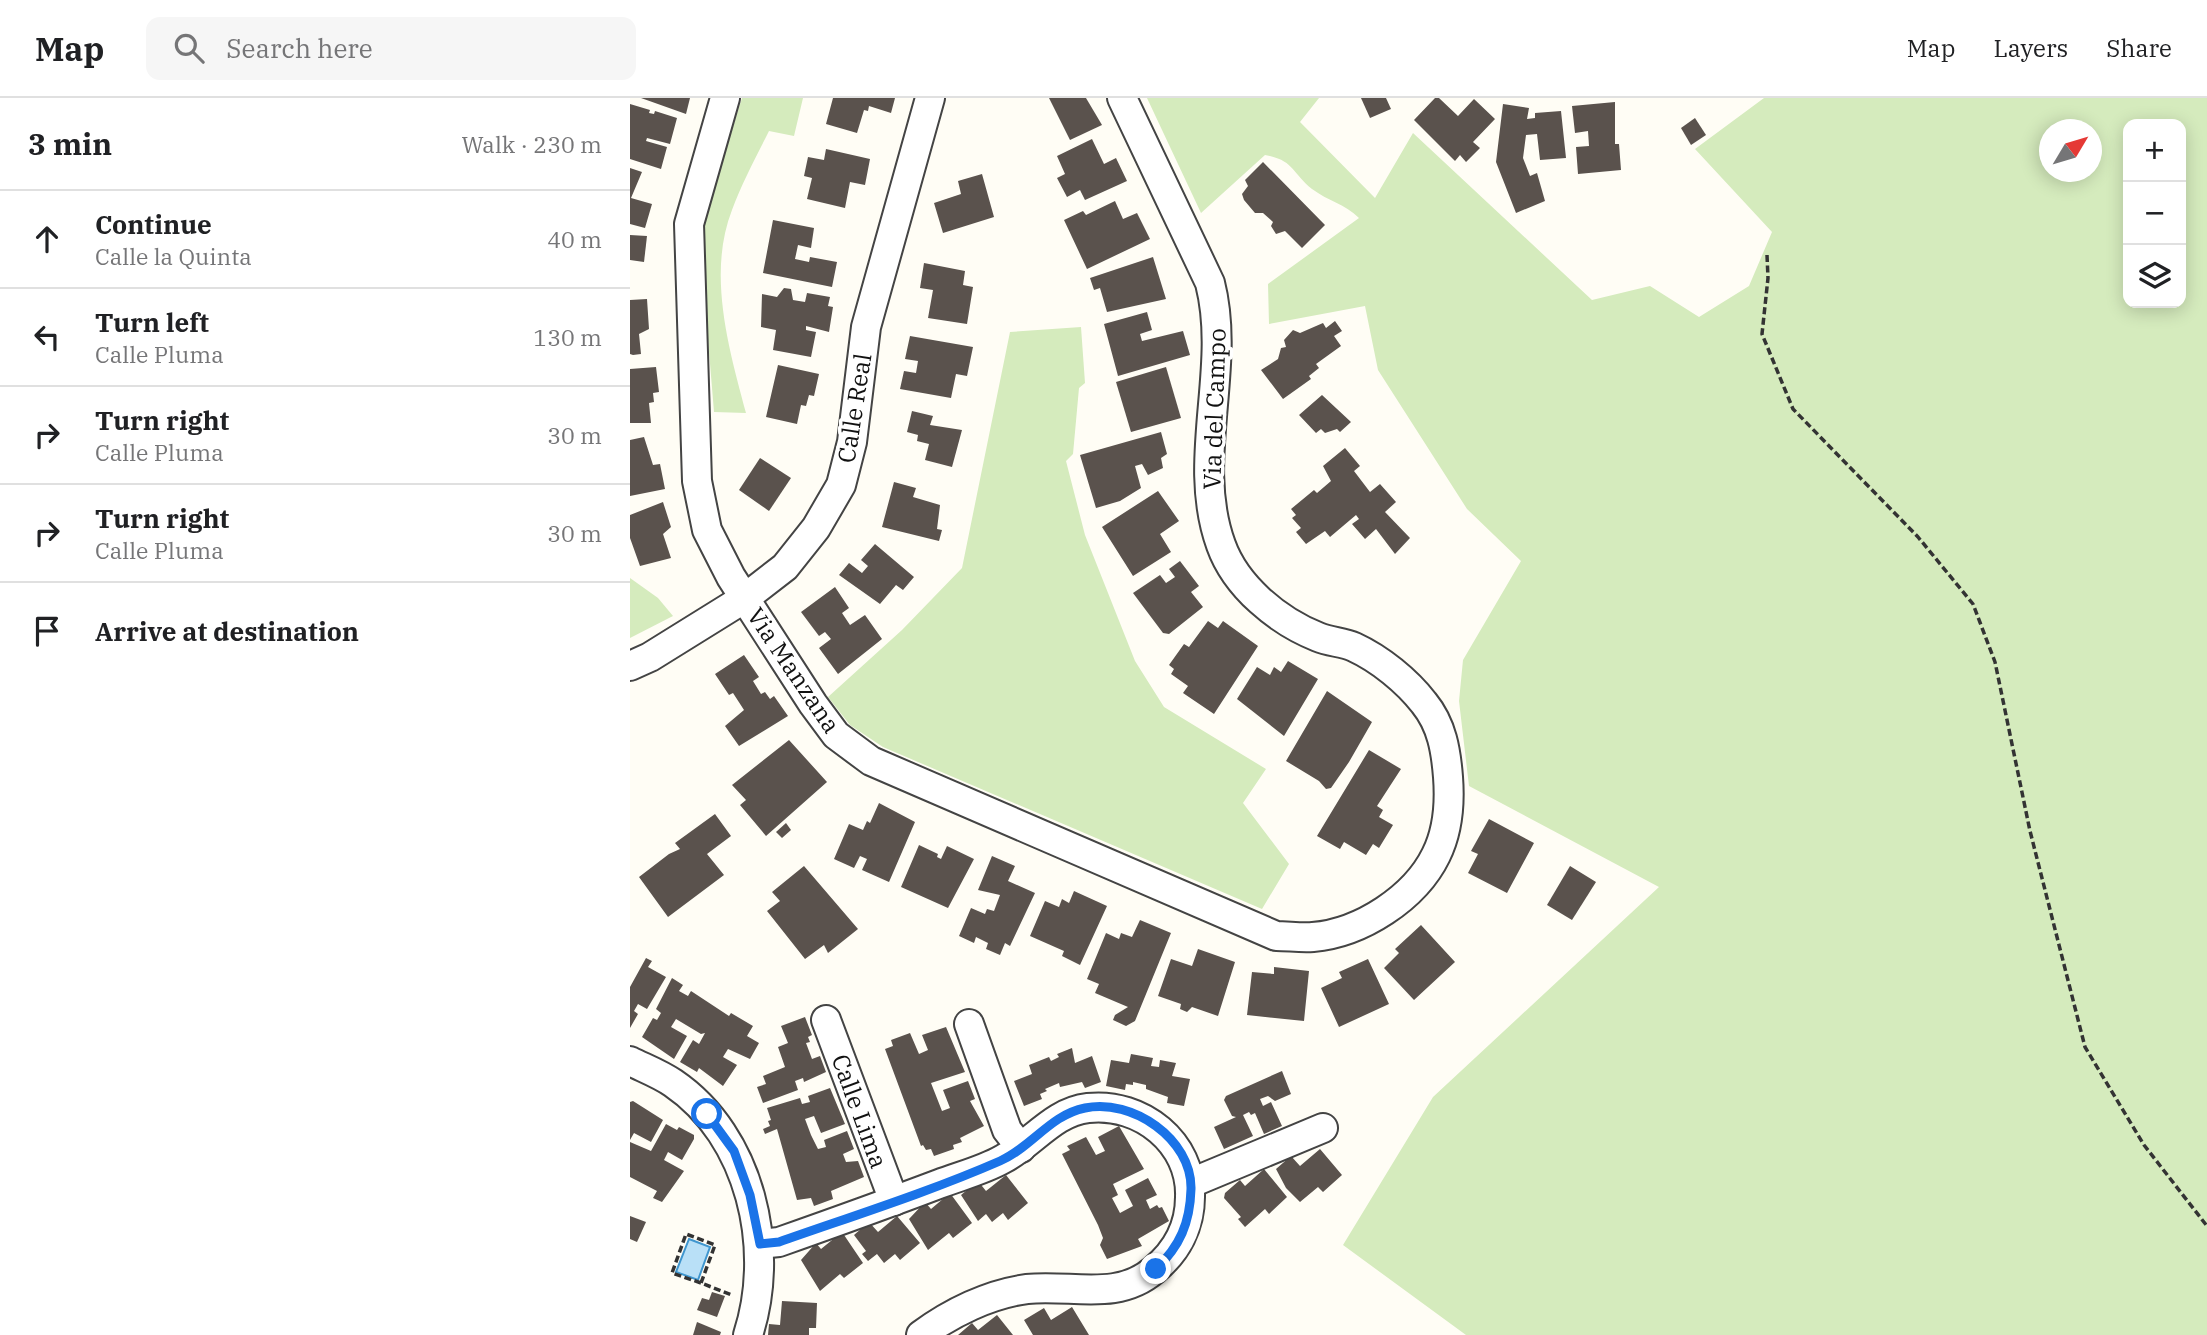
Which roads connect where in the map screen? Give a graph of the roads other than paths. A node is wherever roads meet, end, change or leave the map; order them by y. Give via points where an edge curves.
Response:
1 (725, 98) edge
2 (930, 98) edge
3 (1122, 98) edge
4 (745, 598) junction
5 (630, 666) edge
6 (1358, 926) joint
7 (826, 1020) dead end
8 (968, 1024) dead end
9 (630, 1061) edge
10 (1322, 1128) dead end
11 (1021, 1148) junction
12 (1191, 1183) junction
13 (894, 1201) junction
14 (760, 1244) junction
15 (748, 1335) edge
16 (921, 1335) edge

1 - 4 street, Via Manzana via 689,224 697,481 707,530
2 - 4 street, Calle Real via 866,327 852,442 841,485 816,528 785,567
3 - 6 street, Via del Campo via 1215,302 1217,393 1208,484 1222,547 1245,585 1269,608 1318,637 1353,647 1389,669 1425,704 1445,743 1449,794 1446,825 1436,855 1415,885
4 - 5 street, Calle Real
4 - 6 street, Via Manzana via 836,735 871,761 1276,936 1314,937
7 - 13 street, Calle Lima
8 - 11 street via 1007,1130
9 - 14 street via 674,1083 707,1114 734,1151 750,1195
10 - 12 street
11 - 12 street via 1061,1116 1110,1107 1135,1113 1160,1128 1181,1153
11 - 13 street via 1002,1160
12 - 16 street via 1189,1219 1182,1235 1146,1277 1116,1290 1049,1287 999,1294
13 - 14 street via 779,1242
14 - 15 street via 757,1303

